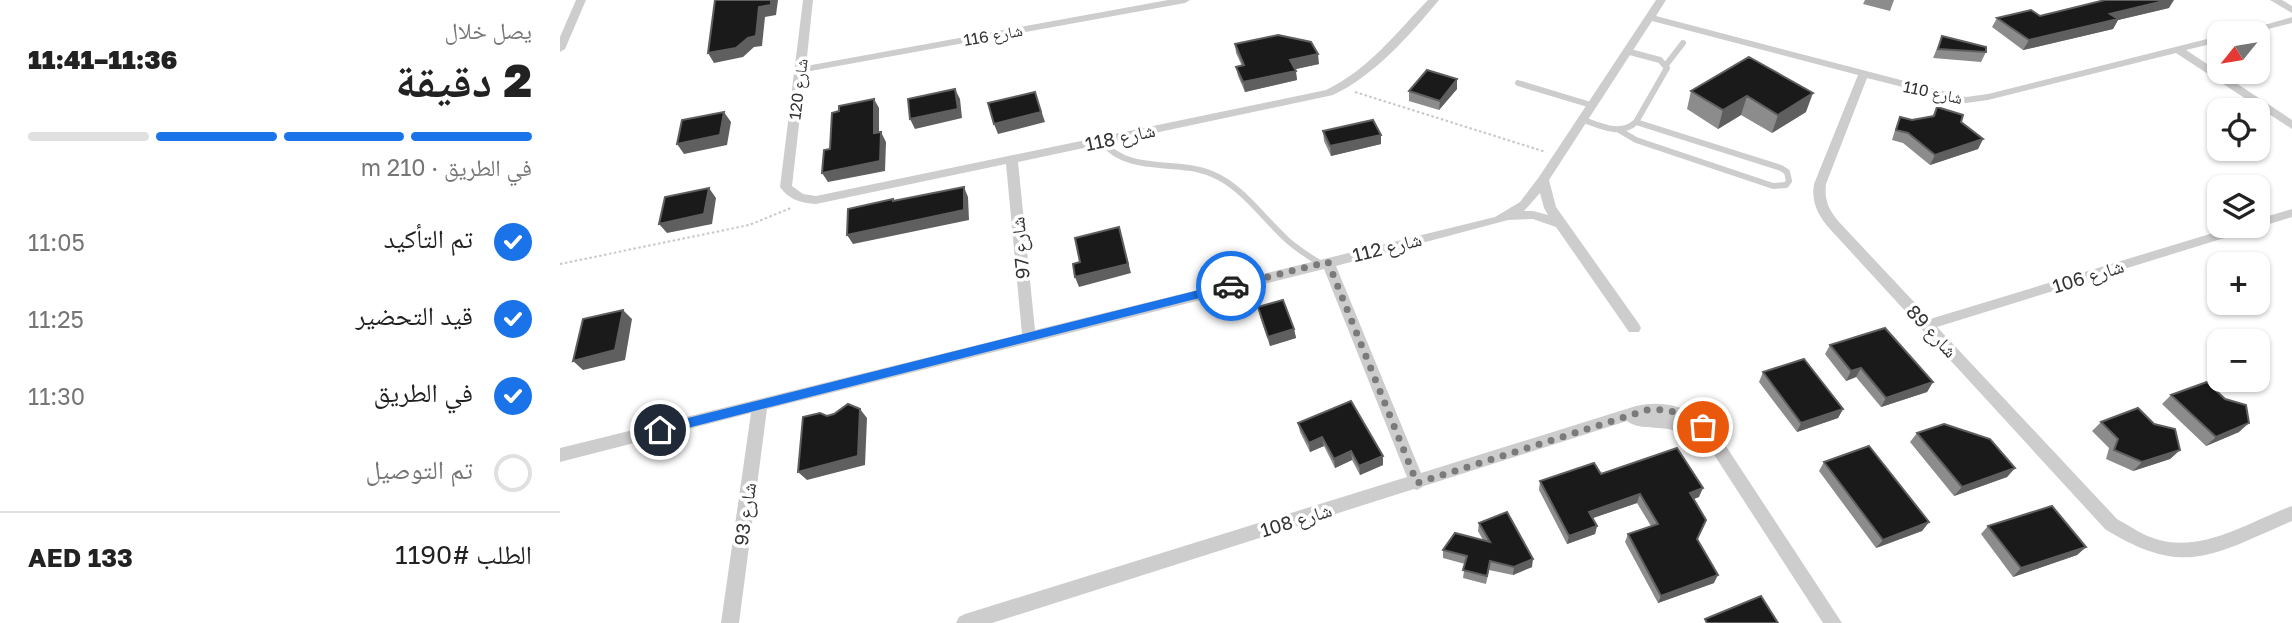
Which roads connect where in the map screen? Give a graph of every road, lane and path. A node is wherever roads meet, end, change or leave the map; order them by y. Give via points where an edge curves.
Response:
1 (580, 0) edge
2 (808, 0) edge
3 (1185, 0) edge
4 (1434, 0) edge
5 (1661, 0) edge
6 (2275, 0) edge
7 (2292, 10) edge
8 (1649, 17) junction
9 (2292, 20) edge
10 (2270, 26) edge
11 (2207, 42) edge
12 (1683, 43) dead end
13 (560, 49) edge
14 (2177, 49) junction
15 (1626, 51) junction
16 (1666, 65) junction
17 (800, 71) junction
18 (1863, 75) junction
19 (1518, 83) dead end
20 (1342, 88) junction
21 (1591, 105) junction
22 (1581, 119) junction
23 (1636, 122) junction
24 (2292, 125) edge
25 (1619, 130) junction
26 (1101, 141) junction
27 (1558, 155) junction
28 (1012, 159) junction
29 (1543, 180) junction
30 (802, 199) junction
31 (2292, 213) edge
32 (1507, 216) junction
33 (2270, 219) edge
34 (1559, 223) junction
35 (2211, 238) edge
36 (1325, 263) junction
37 (560, 264) edge
38 (1927, 325) junction
39 (1634, 328) dead end
40 (1028, 337) junction
41 (760, 405) junction
42 (560, 455) edge
43 (1417, 483) junction
44 (2292, 513) edge
45 (1830, 622) edge
46 (730, 623) edge
47 (965, 623) edge

1 - 13 street
2 - 17 street, شارع 120
3 - 17 street, شارع 116
4 - 20 street, شارع 118
5 - 8 street, شارع 112
6 - 7 street
8 - 15 street, شارع 112
8 - 18 street, شارع 110
9 - 10 street
11 - 14 street, شارع 110
12 - 16 lane
14 - 18 street, شارع 110 via 1978,100 1952,98
14 - 24 street
15 - 16 lane
15 - 21 street, شارع 112
16 - 23 lane
17 - 30 street, شارع 120 via 786,187
18 - 38 street, شارع 89 via 1820,184 1819,198 1826,216
19 - 21 lane
20 - 26 street, شارع 118
20 - 27 path
21 - 22 street, شارع 112
22 - 25 lane
22 - 27 street, شارع 112
23 - 25 lane
23 - 25 lane via 1781,168 1789,181 1773,186 1636,140
26 - 28 street, شارع 118
26 - 36 lane via 1124,160 1199,169 1223,179 1289,242
27 - 29 street, شارع 112
28 - 30 street, شارع 118 via 824,199
28 - 40 street, شارع 97
29 - 32 street, شارع 112 via 1524,205
29 - 34 street via 1547,201
30 - 37 path via 764,221
31 - 33 street
32 - 34 street via 1533,215
32 - 36 street, شارع 112
34 - 39 street
35 - 38 street, شارع 106
36 - 40 street, شارع 112
36 - 43 street
38 - 44 street, شارع 89 via 2111,524 2148,546 2187,553
40 - 41 street, شارع 112
41 - 42 street, شارع 112
41 - 46 street, شارع 93
43 - 45 street, شارع 108 via 1627,418 1672,422 1720,454
43 - 47 street, شارع 108

